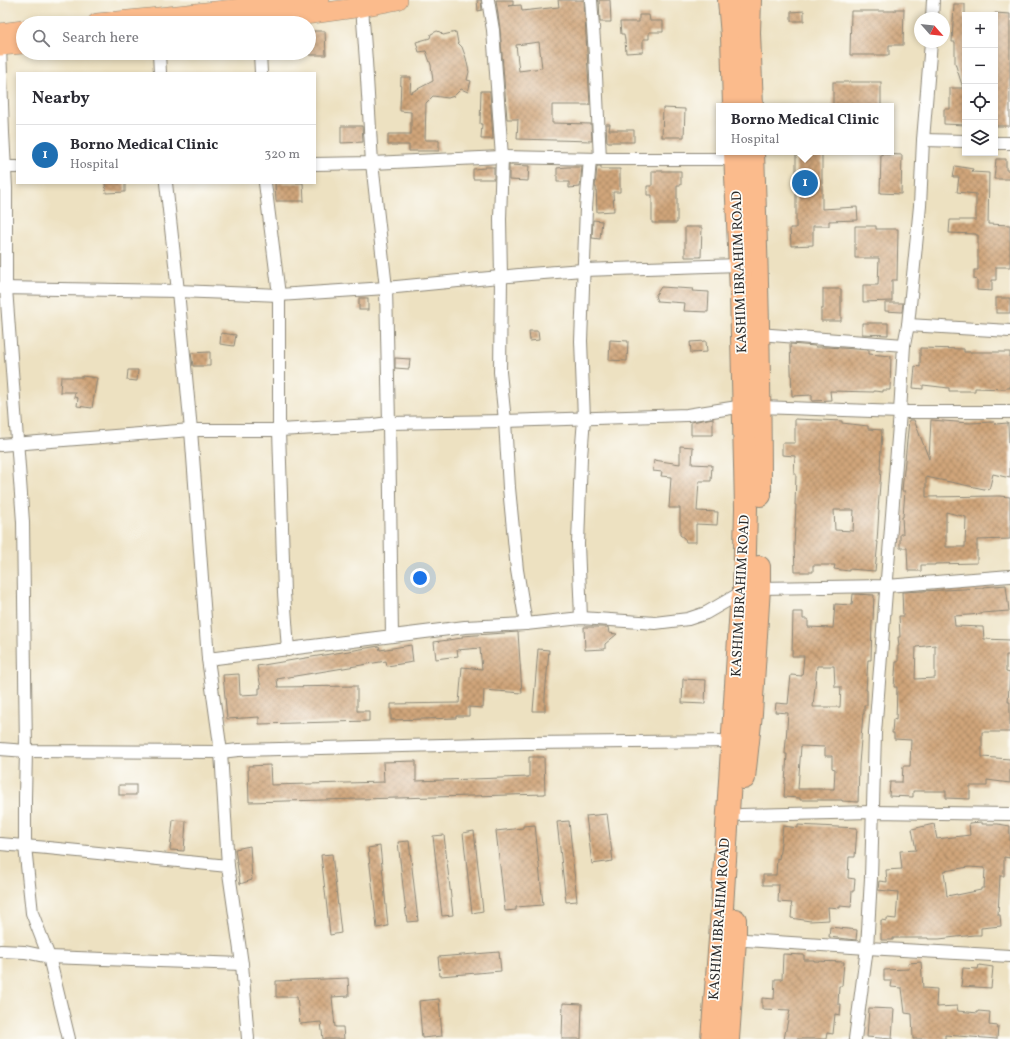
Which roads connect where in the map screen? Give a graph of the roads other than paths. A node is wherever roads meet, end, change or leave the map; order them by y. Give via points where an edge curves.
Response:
1 (319, 0) edge
2 (398, 0) edge
3 (488, 0) edge
4 (591, 0) edge
5 (729, 0) edge
6 (750, 0) edge
7 (933, 0) edge
8 (362, 7) junction
9 (932, 12) edge
10 (168, 16) edge
11 (302, 16) edge
12 (16, 31) edge
13 (0, 32) edge
14 (16, 45) edge
15 (0, 46) edge
16 (931, 48) edge
17 (159, 60) edge
18 (260, 60) edge
19 (160, 72) edge
20 (260, 72) edge
21 (734, 103) edge
22 (752, 103) edge
23 (923, 140) junction
24 (962, 142) edge
25 (998, 142) edge
26 (1010, 143) edge
27 (716, 155) edge
28 (742, 155) edge
29 (742, 155) edge
30 (502, 157) junction
31 (595, 159) junction
32 (372, 163) junction
33 (316, 164) edge
34 (7, 166) edge
35 (166, 184) edge
36 (264, 184) edge
37 (740, 265) junction
38 (583, 270) junction
39 (501, 277) junction
40 (3, 288) edge
41 (386, 288) junction
42 (178, 291) junction
43 (279, 295) junction
44 (908, 325) junction
45 (1010, 331) edge
46 (758, 334) junction
47 (904, 346) junction
48 (752, 406) junction
49 (900, 412) junction
50 (1010, 412) edge
51 (584, 419) junction
52 (505, 421) junction
53 (389, 423) junction
54 (191, 430) junction
55 (279, 430) junction
56 (18, 444) junction
57 (0, 445) edge
58 (1010, 576) edge
59 (887, 586) junction
60 (751, 589) junction
61 (581, 618) junction
62 (526, 624) junction
63 (392, 636) junction
64 (288, 650) junction
65 (208, 660) junction
66 (739, 741) junction
67 (0, 749) edge
68 (26, 751) junction
69 (221, 752) junction
70 (873, 812) junction
71 (1010, 814) edge
72 (741, 815) junction
73 (0, 844) edge
74 (25, 846) junction
75 (228, 866) junction
76 (727, 939) junction
77 (867, 948) junction
78 (0, 951) edge
79 (1010, 956) edge
80 (49, 957) junction
81 (242, 964) junction
82 (69, 1039) edge
83 (248, 1039) edge
84 (712, 1039) edge
85 (728, 1039) edge
86 (855, 1039) edge

1 - 10 main road
2 - 8 main road
3 - 30 street via 493,30
4 - 31 street via 595,55
5 - 21 highway
6 - 22 highway
7 - 9 street
8 - 11 main road
8 - 32 street
12 - 13 main road
14 - 15 main road
15 - 34 street via 3,133
16 - 23 street
17 - 19 street
18 - 20 street
23 - 24 street
23 - 44 street via 920,206
25 - 26 street
27 - 31 street
28 - 37 highway, KASHIM IBRAHIM ROAD
29 - 46 highway, KASHIM IBRAHIM ROAD via 757,265
30 - 31 street
30 - 32 street
30 - 39 street
31 - 38 street via 586,208
32 - 33 street
32 - 41 street
34 - 40 street
35 - 42 street
36 - 43 street
37 - 38 street
37 - 48 highway, KASHIM IBRAHIM ROAD
38 - 39 street
38 - 51 street via 581,341
39 - 41 street
39 - 52 street via 500,372
40 - 42 street
40 - 56 street
41 - 43 street
41 - 53 street
42 - 43 street
42 - 54 street
43 - 55 street
44 - 45 street
44 - 47 street
46 - 47 street
46 - 48 highway, KASHIM IBRAHIM ROAD
47 - 49 street
48 - 49 street
48 - 51 street via 687,415
48 - 60 highway, KASHIM IBRAHIM ROAD
49 - 50 street
49 - 59 street
51 - 52 street
51 - 61 street via 578,544
52 - 53 street
52 - 62 street via 517,570
53 - 55 street
53 - 63 street
54 - 55 street
54 - 56 street
54 - 65 street
55 - 64 street
56 - 57 street
56 - 68 street via 23,522
58 - 59 street
59 - 60 street
59 - 70 street via 875,733
60 - 61 street via 706,613 688,619 655,623
60 - 66 highway, KASHIM IBRAHIM ROAD via 751,714
61 - 62 street
62 - 63 street via 465,627
63 - 64 street
64 - 65 street
65 - 69 street
66 - 69 street
66 - 72 highway, KASHIM IBRAHIM ROAD
66 - 76 highway, KASHIM IBRAHIM ROAD
67 - 68 street
68 - 69 street
68 - 74 street
69 - 75 street
70 - 71 street
70 - 72 street
70 - 77 street
72 - 76 highway, KASHIM IBRAHIM ROAD
73 - 74 street
74 - 75 street
74 - 80 street via 32,913
75 - 81 street
76 - 77 street
76 - 84 highway, KASHIM IBRAHIM ROAD
76 - 85 highway, KASHIM IBRAHIM ROAD
77 - 79 street
77 - 86 street
78 - 80 street via 25,952
80 - 81 street
80 - 82 street
81 - 83 street

